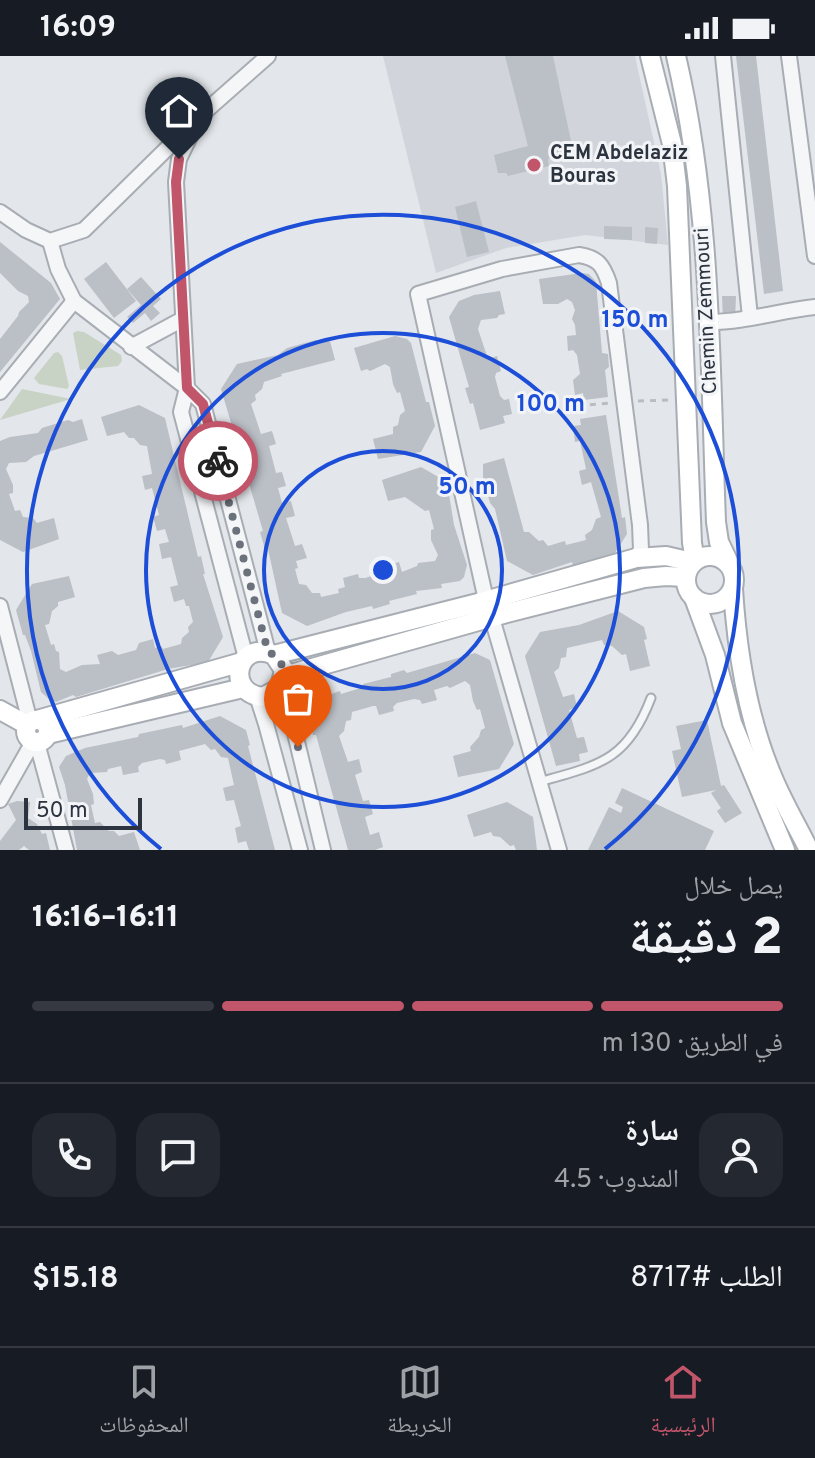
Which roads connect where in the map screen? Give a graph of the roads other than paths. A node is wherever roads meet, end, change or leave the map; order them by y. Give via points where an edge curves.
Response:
1 (268, 56) edge
2 (650, 56) edge
3 (676, 56) edge
4 (723, 56) edge
5 (789, 56) edge
6 (200, 116) junction
7 (811, 191) edge
8 (0, 212) edge
9 (50, 241) junction
10 (815, 256) edge
11 (74, 301) junction
12 (815, 307) edge
13 (750, 317) junction
14 (183, 319) junction
15 (709, 322) junction
16 (131, 347) junction
17 (187, 388) junction
18 (0, 392) edge
19 (636, 558) junction
20 (730, 565) junction
21 (691, 567) junction
22 (733, 589) junction
23 (694, 598) junction
24 (0, 606) edge
25 (490, 609) junction
26 (271, 654) junction
27 (244, 660) junction
28 (282, 682) junction
29 (250, 692) junction
30 (651, 698) dead end
31 (0, 710) edge
32 (35, 731) junction
33 (539, 782) junction
34 (0, 800) edge
35 (66, 850) edge
36 (300, 850) edge
37 (323, 850) edge
38 (559, 850) edge
39 (785, 850) edge
40 (809, 850) edge

1 - 6 street
2 - 21 street, Chemin Zemmouri via 677,186
3 - 15 street, Chemin Zemmouri via 700,181
4 - 13 street
5 - 7 street
6 - 9 street via 84,230
6 - 14 street via 179,159 176,182
7 - 10 street
8 - 9 street
9 - 11 street
11 - 16 street
11 - 18 street
12 - 13 street
13 - 15 street
14 - 16 street
14 - 17 street
15 - 20 street, Chemin Zemmouri via 716,522
16 - 17 street
17 - 26 street via 203,404
17 - 27 street via 181,412
19 - 21 street via 666,556
19 - 25 street
19 - 25 street via 641,550 640,525 604,266 579,255 502,269 418,294
20 - 21 street via 713,555
20 - 22 street
21 - 23 street via 689,592
21 - 25 street
22 - 23 street via 716,603
22 - 40 street via 753,714 772,776
23 - 39 street via 732,723
24 - 32 street
25 - 26 street
25 - 28 street
25 - 33 street
26 - 27 street via 256,652
26 - 28 street via 282,665
27 - 29 street via 239,679
27 - 32 street
28 - 29 street via 269,695
28 - 37 street
29 - 32 street
29 - 36 street
30 - 33 lane via 637,731 606,761
31 - 32 street
32 - 34 street
32 - 35 street
33 - 38 street

